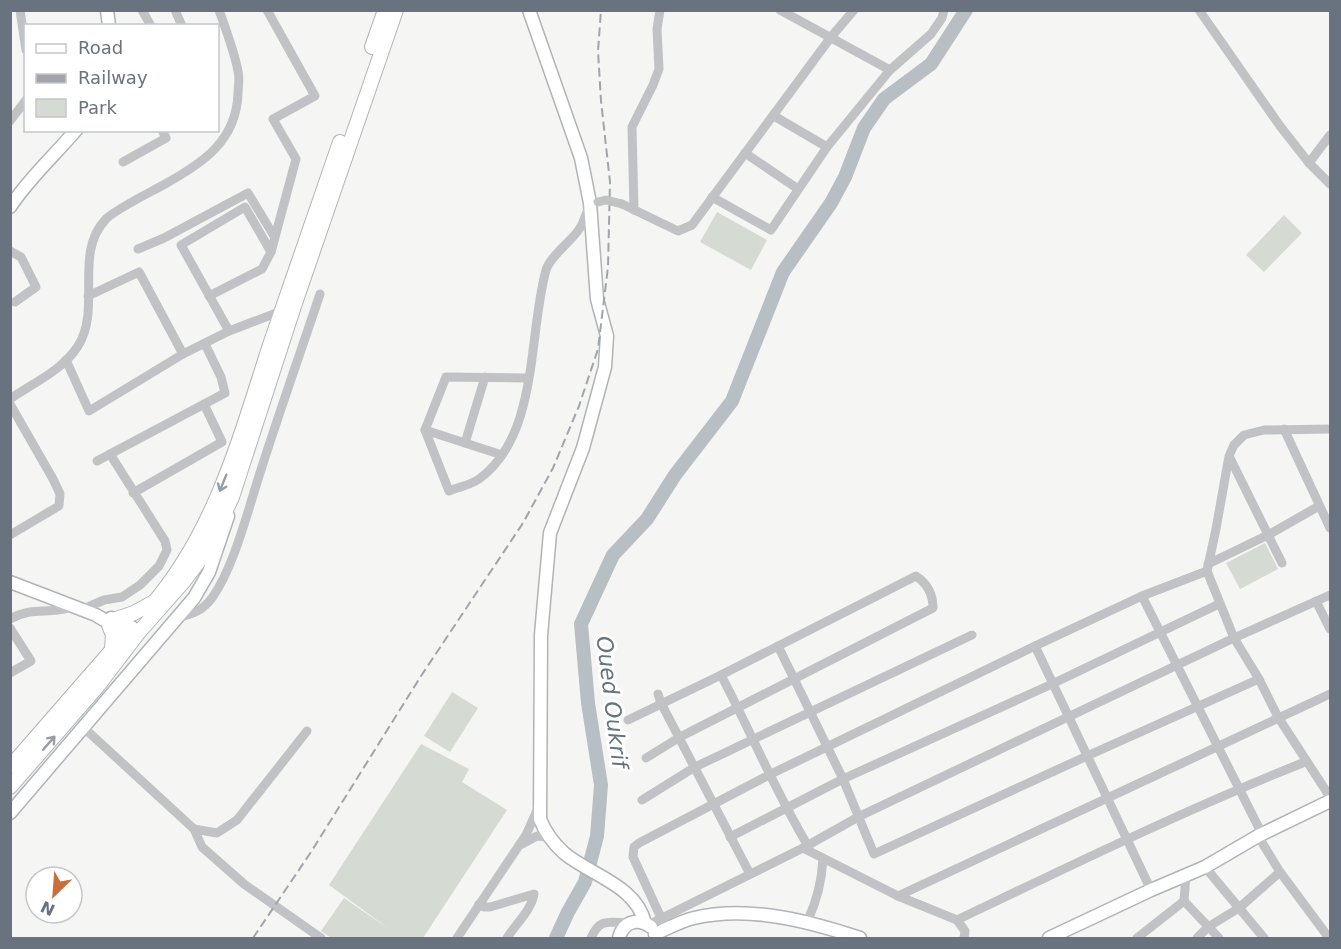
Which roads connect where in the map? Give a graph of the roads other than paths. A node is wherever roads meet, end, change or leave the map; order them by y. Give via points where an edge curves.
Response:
1 (20, 10) edge
2 (142, 10) edge
3 (175, 10) edge
4 (219, 10) edge
5 (267, 10) edge
6 (530, 10) edge
7 (660, 10) edge
8 (780, 10) edge
9 (854, 10) edge
10 (944, 10) edge
11 (1199, 10) edge
12 (387, 12) edge
13 (150, 24) edge
14 (181, 24) edge
15 (24, 37) edge
16 (831, 37) junction
17 (890, 70) junction
18 (24, 103) edge
19 (774, 116) junction
20 (10, 121) edge
21 (74, 132) edge
22 (163, 132) edge
23 (1330, 135) edge
24 (827, 147) junction
25 (745, 153) junction
26 (123, 162) dead end
27 (1309, 163) junction
28 (1330, 184) edge
29 (798, 189) junction
30 (712, 197) junction
31 (594, 202) junction
32 (10, 207) edge
33 (634, 210) junction
34 (274, 236) junction
35 (138, 249) dead end
36 (10, 251) edge
37 (271, 252) junction
38 (320, 294) dead end
39 (88, 296) junction
40 (209, 296) junction
41 (15, 302) dead end
42 (286, 315) junction
43 (229, 331) junction
44 (205, 344) junction
45 (183, 354) junction
46 (66, 360) junction
47 (484, 377) junction
48 (528, 378) junction
49 (10, 399) edge
50 (10, 404) edge
51 (204, 404) junction
52 (1284, 429) junction
53 (1330, 429) edge
54 (425, 430) junction
55 (465, 443) junction
56 (248, 446) junction
57 (110, 454) junction
58 (266, 454) junction
59 (502, 455) junction
60 (1229, 456) junction
61 (97, 461) dead end
62 (133, 493) junction
63 (232, 497) junction
64 (1319, 506) junction
65 (1330, 528) edge
66 (10, 534) edge
67 (1268, 535) junction
68 (1282, 563) dead end
69 (183, 564) junction
70 (1207, 568) junction
71 (184, 581) junction
72 (10, 582) edge
73 (1330, 595) edge
74 (1142, 596) junction
75 (1316, 601) junction
76 (154, 602) junction
77 (1219, 604) junction
78 (187, 607) junction
79 (77, 608) junction
80 (177, 618) junction
81 (10, 619) edge
82 (113, 622) junction
83 (10, 628) edge
84 (1330, 629) edge
85 (1159, 632) junction
86 (133, 633) junction
87 (972, 635) dead end
88 (1234, 638) junction
89 (778, 646) junction
90 (1035, 646) junction
91 (112, 650) junction
92 (1176, 665) junction
93 (10, 673) edge
94 (722, 675) junction
95 (795, 679) junction
96 (1259, 679) junction
97 (1052, 684) junction
98 (1330, 694) edge
99 (660, 699) junction
100 (739, 708) junction
101 (1197, 708) junction
102 (811, 711) junction
103 (1067, 716) junction
104 (1278, 717) junction
105 (628, 720) dead end
106 (82, 727) junction
107 (307, 730) dead end
108 (680, 737) junction
109 (752, 740) junction
110 (1216, 746) junction
111 (828, 747) junction
112 (1087, 756) junction
113 (646, 758) dead end
114 (1305, 762) junction
115 (10, 767) edge
116 (695, 767) junction
117 (771, 774) junction
118 (843, 778) junction
119 (10, 788) edge
120 (1238, 789) junction
121 (1107, 797) junction
122 (1330, 799) edge
123 (642, 800) dead end
124 (714, 804) junction
125 (539, 805) junction
126 (785, 808) junction
127 (10, 813) edge
128 (860, 816) junction
129 (194, 830) junction
130 (1260, 836) junction
131 (550, 837) junction
132 (730, 837) junction
133 (1126, 839) junction
134 (518, 847) junction
135 (805, 847) junction
136 (823, 858) junction
137 (1205, 867) junction
138 (1280, 872) junction
139 (750, 874) junction
140 (1186, 875) junction
141 (1151, 890) junction
142 (898, 896) junction
143 (629, 898) junction
144 (1184, 902) junction
145 (479, 904) junction
146 (1239, 908) junction
147 (957, 920) junction
148 (807, 922) junction
149 (605, 923) junction
150 (630, 923) junction
151 (1208, 927) junction
152 (655, 928) edge
153 (1148, 935) edge
154 (321, 939) edge
155 (457, 939) edge
156 (507, 939) edge
157 (591, 939) edge
158 (619, 939) edge
159 (860, 939) edge
160 (964, 939) edge
161 (1049, 939) edge
162 (1137, 939) edge
163 (1197, 939) edge
164 (1219, 939) edge
165 (1264, 939) edge
166 (1329, 939) edge

1 - 15 street
2 - 13 street
3 - 14 street
4 - 39 street via 239,73 232,128 212,154 106,219 93,240
5 - 34 street via 315,96 273,119 296,159
6 - 31 street
7 - 33 street via 658,69 632,127
8 - 16 street
9 - 16 street
10 - 17 street via 931,33
11 - 27 street
12 - 42 main road
16 - 17 street
16 - 19 street
17 - 24 street
18 - 20 street
19 - 24 street
19 - 25 street
21 - 32 street
22 - 26 street via 166,138
23 - 27 street
24 - 29 street
25 - 29 street
25 - 30 street
27 - 28 street
29 - 30 street via 771,230
30 - 33 street via 692,225 678,231
31 - 33 street, bridge via 606,200
31 - 48 street via 581,227 546,267
31 - 125 street via 597,299 607,336 605,367 583,448 550,533 541,635
34 - 35 street via 248,193
34 - 37 street
36 - 41 street via 21,258 36,286
37 - 40 street via 262,269
37 - 40 street via 245,207 181,245
38 - 58 street
39 - 45 street via 139,272
39 - 46 street via 87,321 79,345
40 - 43 street
42 - 43 street
42 - 56 main road
42 -> 69 main road via 204,529
43 - 44 street
44 - 45 street
44 - 51 street via 225,393
45 - 46 street via 89,411
46 - 49 street
47 - 48 street
47 - 54 street via 446,376
47 - 55 street
48 - 59 street via 517,426
50 - 66 street via 60,494 59,506
51 - 57 street
51 - 62 street via 222,442
52 - 53 street
52 - 60 street via 1244,435
52 - 64 street
54 - 55 street
54 - 59 street via 449,491 476,481
55 - 59 street
56 - 58 street
56 - 63 main road
57 - 61 street
57 - 62 street
58 - 80 street via 223,578 201,611
60 - 67 street
60 - 70 street
62 - 79 street via 167,550 159,566 122,597
63 - 71 main road via 210,542
63 - 78 street via 210,572
64 - 65 street
64 - 67 street
67 - 68 street
67 - 70 street
69 - 71 street
69 - 76 main road
70 - 74 street
70 - 77 street
71 - 78 street
71 - 86 main road
72 - 79 street
73 - 75 street
74 - 85 street
74 - 90 street
75 - 84 street
75 - 88 street
76 - 82 main road
76 - 86 main road
77 - 85 street
77 - 88 street
78 - 80 street
79 - 81 street via 60,612 41,609
79 - 82 street
80 - 106 street
82 - 86 street
82 - 91 main road
83 - 93 street via 31,661
85 - 92 street
85 - 97 street
86 - 91 main road
119 -> 86 main road via 97,687
87 - 102 street
88 - 92 street
88 - 96 street
89 - 94 street
89 - 95 street
89 - 95 street via 916,576 933,597 933,608
90 - 97 street
90 - 111 street
91 - 115 main road
92 - 101 street
92 - 103 street
94 - 99 street
94 - 100 street
95 - 100 street
95 - 102 street
96 - 101 street
96 - 104 street
97 - 103 street
97 - 118 street
98 - 104 street
99 - 105 street
99 - 108 street
100 - 108 street
100 - 109 street
101 - 110 street
101 - 112 street
102 - 109 street
102 - 111 street
103 - 112 street
103 - 128 street
104 - 110 street
104 - 114 street
106 - 127 street
106 - 129 street
107 - 129 street via 237,820 218,833
108 - 113 street
108 - 116 street
109 - 116 street
109 - 117 street
110 - 120 street
110 - 121 street
111 - 117 street
111 - 118 street
112 - 121 street
112 - 128 street via 874,854
114 - 120 street
114 - 122 street
116 - 123 street
116 - 124 street
117 - 124 street
117 - 126 street
118 - 126 street
118 - 128 street
120 - 130 street
120 - 133 street
121 - 133 street
121 - 142 street
122 - 130 street
124 - 132 street
124 - 152 street via 634,847 633,857
125 - 131 street via 540,819
125 - 134 street
126 - 132 street
126 - 135 street
128 - 135 street
129 - 154 street via 202,848 244,884
130 - 137 street
130 - 138 street
131 - 134 street via 537,836
131 - 143 street via 566,855
132 - 139 street
133 - 141 street
133 - 147 street
134 - 145 street
135 - 136 street
135 - 139 street
136 - 142 street
136 - 148 street via 818,895
137 - 140 street
137 - 146 street
138 - 146 street
138 - 166 street
139 - 152 street
140 - 141 street
140 - 144 street
141 - 161 street
142 - 147 street
143 - 150 street
143 - 152 street
144 - 151 street
144 - 153 street
145 - 155 street
145 - 156 street via 490,907 534,894
146 - 151 street
146 - 165 street
147 - 160 street via 965,931
148 - 152 street via 720,914
148 - 159 street
149 - 150 street
149 - 157 street via 597,926
149 - 158 street
150 - 152 street
150 - 158 street
151 - 163 street
151 - 164 street
153 - 162 street

